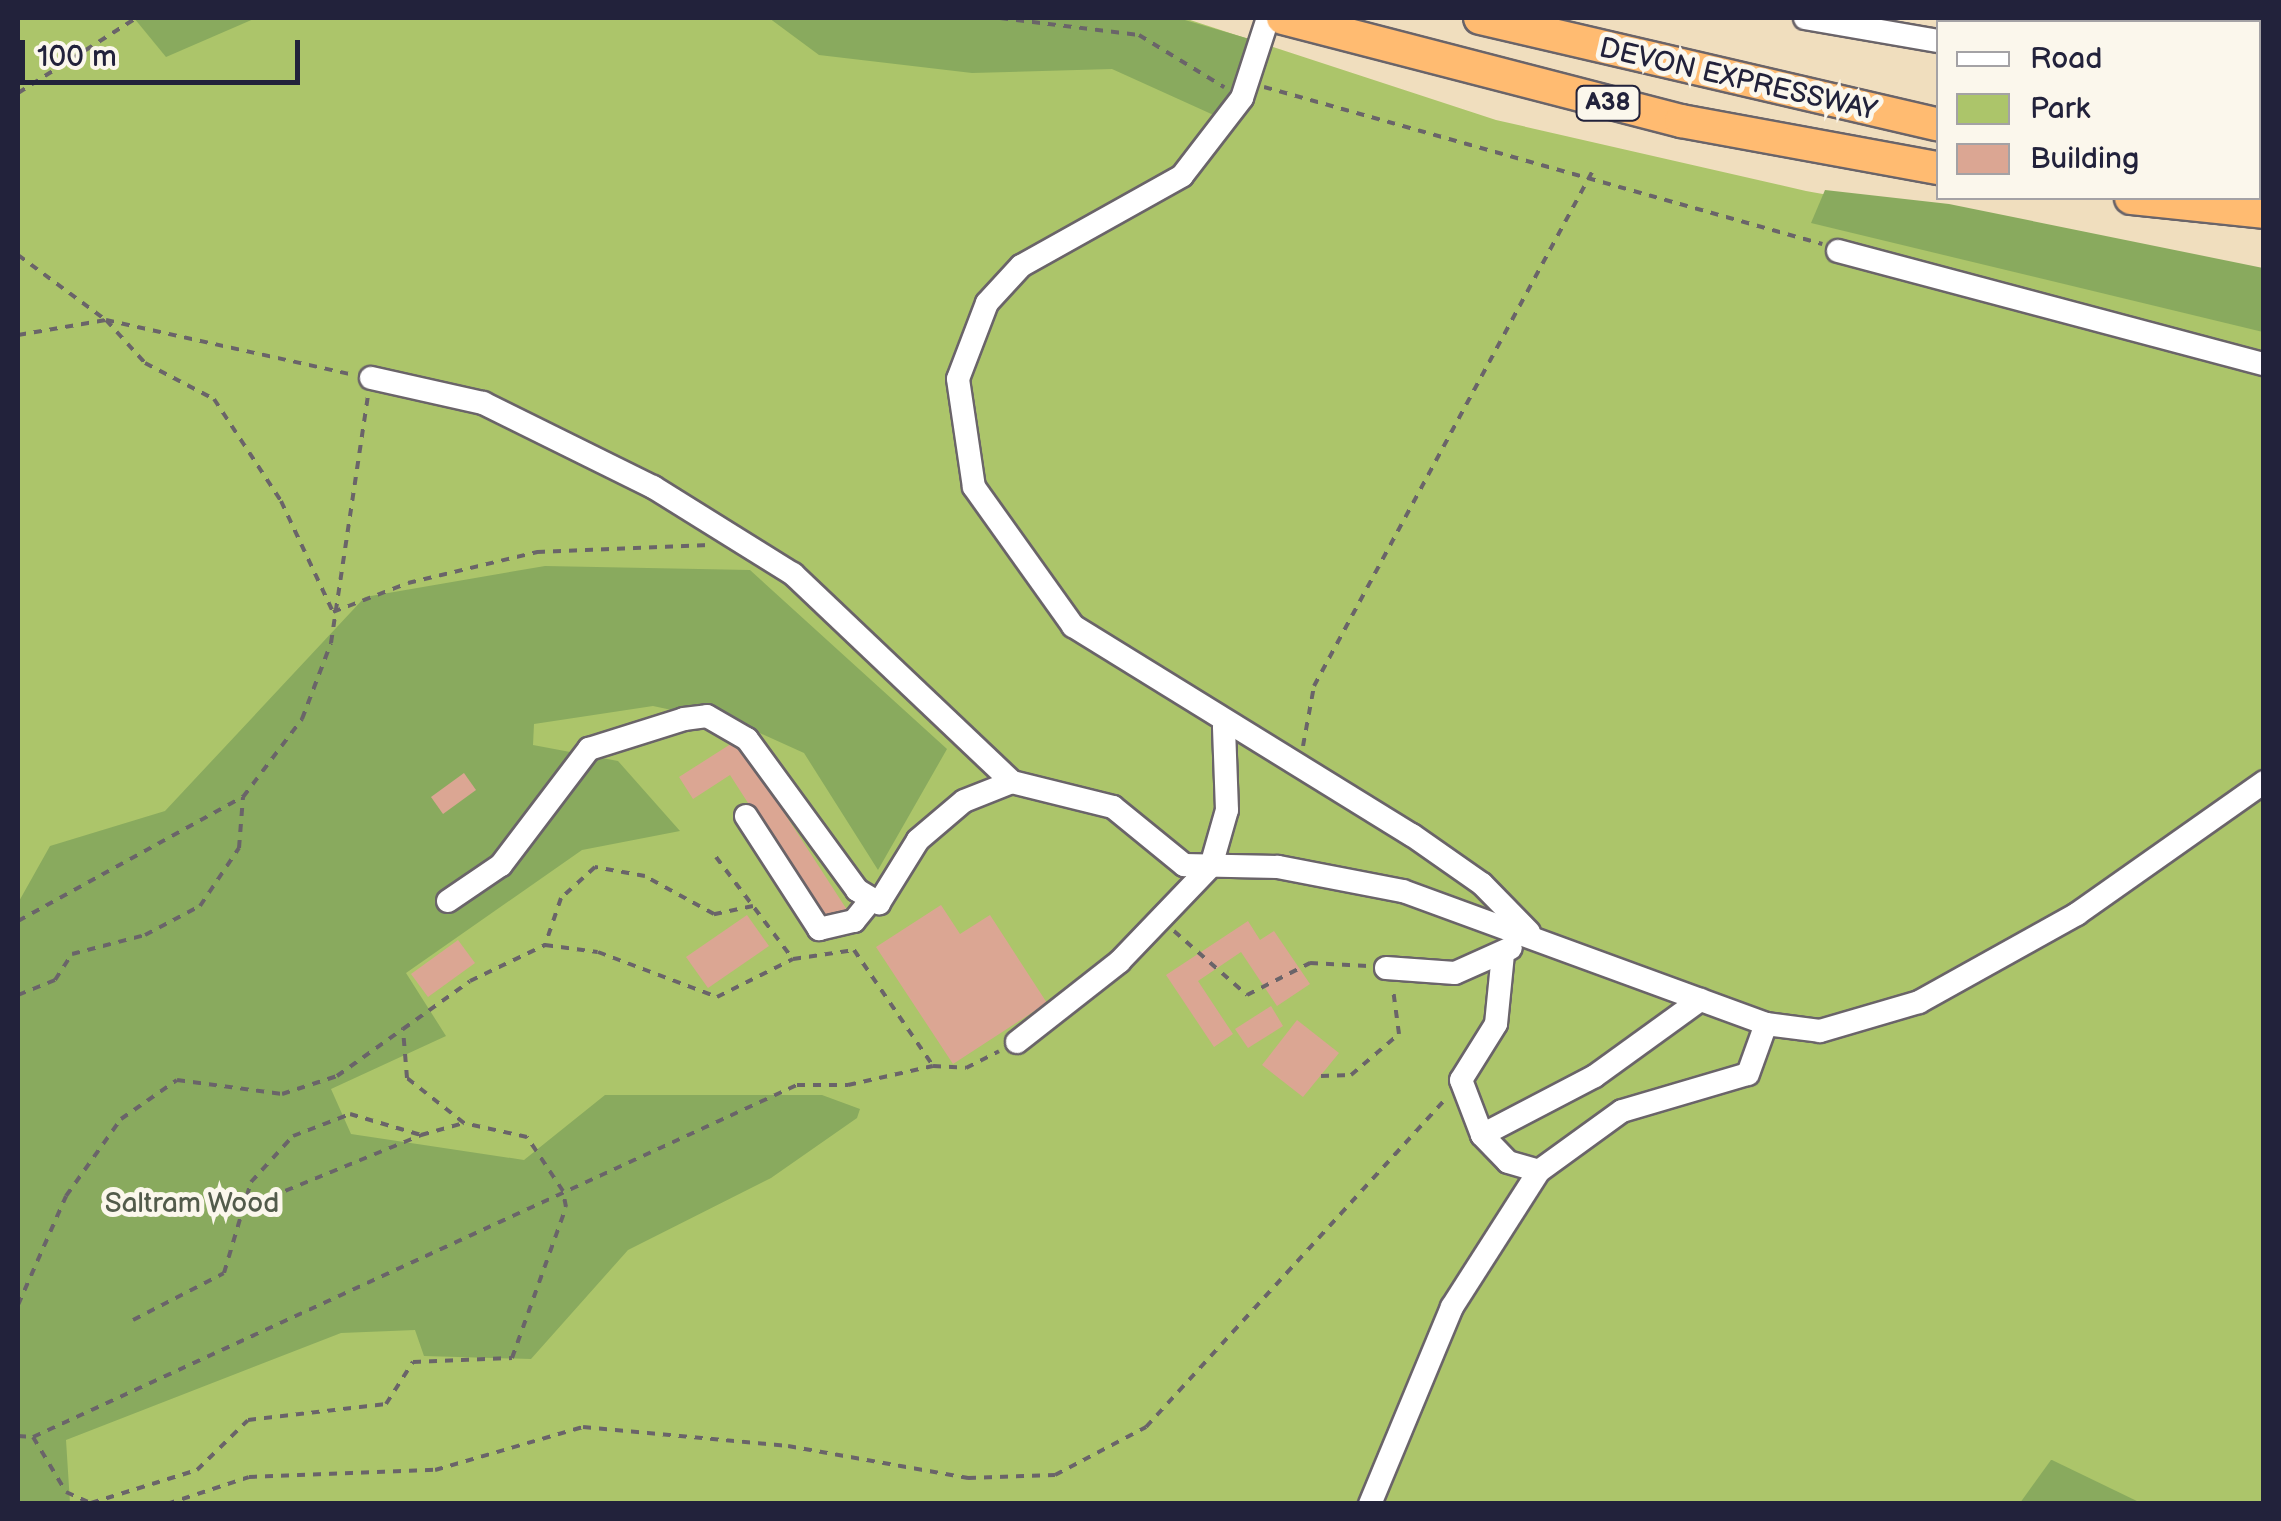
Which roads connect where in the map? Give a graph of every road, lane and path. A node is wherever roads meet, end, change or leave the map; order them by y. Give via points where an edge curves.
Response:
1 (136, 18) edge
2 (1000, 18) edge
3 (1268, 18) edge
4 (1283, 18) edge
5 (1480, 18) edge
6 (1805, 18) edge
7 (1936, 41) edge
8 (1254, 64) junction
9 (18, 93) edge
10 (1242, 98) junction
11 (1936, 125) edge
12 (1936, 168) edge
13 (1592, 172) junction
14 (2150, 200) edge
15 (2264, 212) edge
16 (1838, 252) joint
17 (18, 256) edge
18 (106, 320) junction
19 (18, 335) edge
20 (2264, 364) edge
21 (372, 378) junction
22 (743, 545) junction
23 (333, 612) junction
24 (1224, 727) junction
25 (1298, 769) junction
26 (1012, 782) junction
27 (2264, 782) edge
28 (243, 797) junction
29 (746, 816) dead end
30 (716, 857) dead end
31 (1211, 866) junction
32 (448, 901) dead end
33 (870, 901) junction
34 (753, 906) junction
35 (18, 921) edge
36 (1162, 921) junction
37 (1532, 934) junction
38 (546, 945) junction
39 (1502, 954) junction
40 (793, 959) junction
41 (1386, 968) junction
42 (18, 995) edge
43 (1700, 1000) junction
44 (1766, 1024) junction
45 (403, 1029) junction
46 (1017, 1042) joint
47 (933, 1066) junction
48 (1321, 1076) dead end
49 (1461, 1080) junction
50 (464, 1123) junction
51 (1482, 1134) junction
52 (421, 1135) junction
53 (1538, 1172) junction
54 (563, 1191) junction
55 (241, 1209) junction
56 (18, 1305) edge
57 (133, 1320) dead end
58 (18, 1436) edge
59 (33, 1437) junction
60 (166, 1504) edge
61 (1370, 1504) edge

1 - 9 path
2 - 10 path via 1138,35
3 - 8 street
4 - 12 highway, DEVON EXPRESSWAY / A38 via 1681,121
5 - 11 highway, DEVON EXPRESSWAY / A38
6 - 7 street
8 - 10 street
8 - 13 path via 1264,86 1290,98
10 - 24 street via 1182,176 1021,266 986,303 958,379 974,487 1014,552 1073,626
13 - 16 path
13 - 25 path via 1314,686
14 - 15 highway
16 - 20 street
17 - 18 path
18 - 19 path
18 - 21 path
18 - 23 path via 145,363 214,399 281,501
21 - 22 street via 483,403 654,487
21 - 23 path
22 - 23 path via 537,552 408,583
22 - 26 street via 793,574
23 - 28 path via 302,720
24 - 25 street
24 - 31 street via 1227,810
25 - 37 street via 1482,884
26 - 31 street via 1113,807 1184,865
26 - 33 street via 964,801 918,840 879,903
27 - 44 street via 2076,914 1919,1002 1820,1030
28 - 35 path
28 - 42 path via 239,848 200,906 145,935 72,954 55,980
29 - 33 street via 820,929 854,921
30 - 34 path
31 - 36 street
31 - 37 street via 1339,877
32 - 33 street via 501,865 589,749 708,716 772,764
34 - 38 path via 714,914 645,876 595,867 561,898
34 - 40 path
36 - 41 path via 1247,994 1310,963
36 - 46 street
37 - 39 street
37 - 43 street
38 - 40 path via 598,952 716,997
38 - 45 path via 470,981
39 - 41 street via 1455,973
39 - 49 street via 1496,1024
40 - 47 path via 854,950
41 - 48 path via 1399,1034 1351,1075
43 - 44 street
43 - 51 street via 1595,1076
44 - 53 street via 1748,1074 1622,1111
45 - 50 path via 407,1078
45 - 56 path via 337,1076 282,1094 177,1080 122,1118 66,1196
46 - 47 path via 966,1068
47 - 54 path via 848,1085 798,1085
49 - 51 street
49 - 60 path via 1146,1427 1055,1475 968,1478 731,1438 583,1427 435,1470 249,1477
50 - 52 path
50 - 54 path via 527,1137
51 - 53 street via 1508,1162
52 - 55 path
52 - 55 path via 364,1115 328,1118 263,1163
53 - 61 street via 1452,1307
54 - 59 path
54 - 59 path via 566,1207 512,1358 413,1362 386,1404 248,1420 197,1470 91,1502 66,1492
55 - 57 path via 224,1273
58 - 59 path

